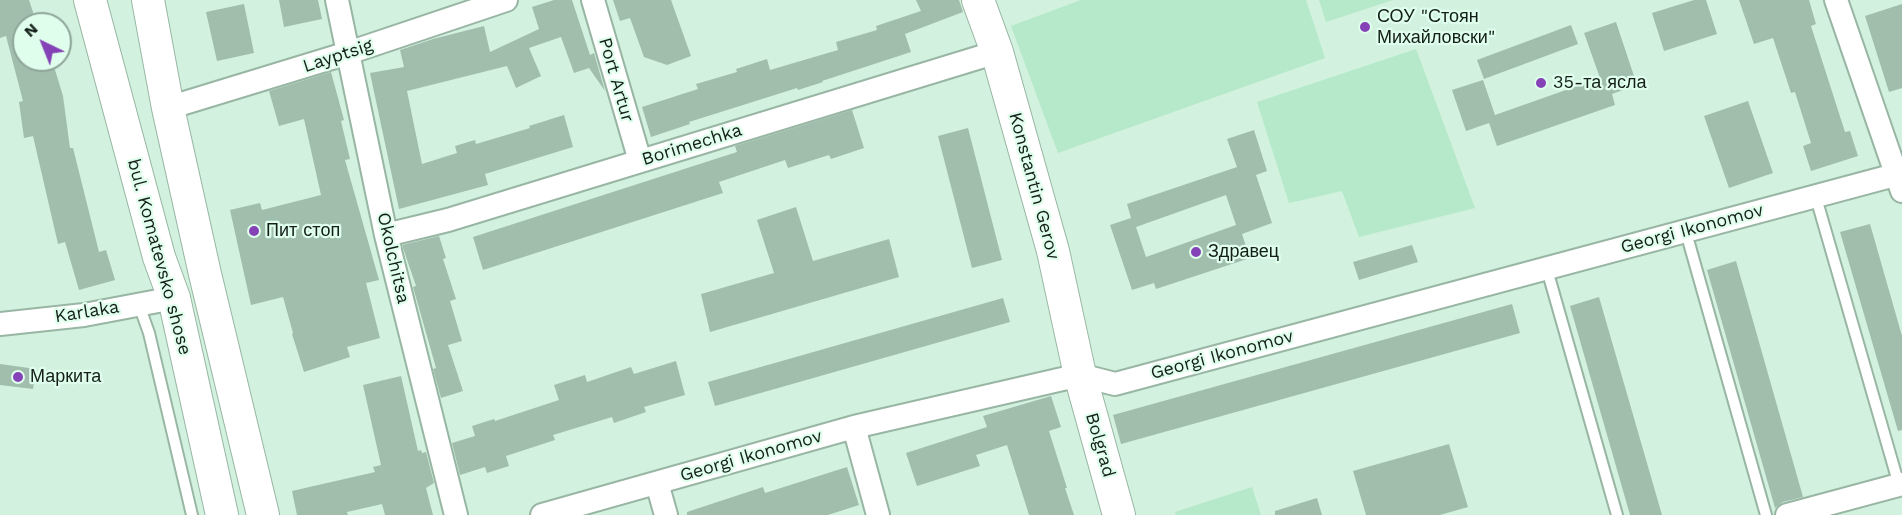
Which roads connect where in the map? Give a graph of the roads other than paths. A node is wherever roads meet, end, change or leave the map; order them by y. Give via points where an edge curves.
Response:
1 (90, 0) edge
2 (148, 0) edge
3 (337, 0) edge
4 (506, 0) edge
5 (593, 0) edge
6 (978, 0) edge
7 (1836, 0) edge
8 (997, 52) junction
9 (348, 53) junction
10 (168, 108) junction
11 (640, 161) junction
12 (1900, 179) edge
13 (1819, 208) dead end
14 (387, 235) junction
15 (1689, 243) dead end
16 (1550, 280) dead end
17 (174, 298) junction
18 (140, 305) junction
19 (0, 324) edge
20 (1080, 375) junction
21 (854, 427) junction
22 (657, 483) junction
23 (1901, 484) edge
24 (192, 515) edge
25 (222, 515) edge
26 (263, 515) edge
27 (456, 515) edge
28 (542, 515) edge
29 (666, 515) edge
30 (878, 515) edge
31 (1119, 515) edge
32 (1617, 515) edge
33 (1766, 515) edge
34 (1787, 515) edge

1 - 17 main road, bul. Komatevsko shose via 159,257
2 - 10 main road
3 - 9 street, Okolchitsa
4 - 9 street, Layptsig
5 - 11 street, Port Artur
6 - 8 main road, Konstantin Gerov
7 - 12 street
8 - 11 street, Borimechka
8 - 20 main road, Konstantin Gerov via 1053,251
9 - 10 street, Layptsig
9 - 14 street, Okolchitsa
10 - 26 main road
11 - 14 street, Borimechka
12 - 20 street, Georgi Ikonomov via 1115,384
13 - 23 lane
14 - 27 street, Okolchitsa
15 - 33 lane
16 - 32 lane
17 - 18 street, Karlaka
17 - 25 main road, bul. Komatevsko shose
18 - 19 street, Karlaka
18 - 24 lane
20 - 21 street, Georgi Ikonomov
20 - 31 main road, Bolgrad
21 - 22 street, Georgi Ikonomov
21 - 30 street
22 - 28 street, Georgi Ikonomov
22 - 29 street
23 - 34 street

